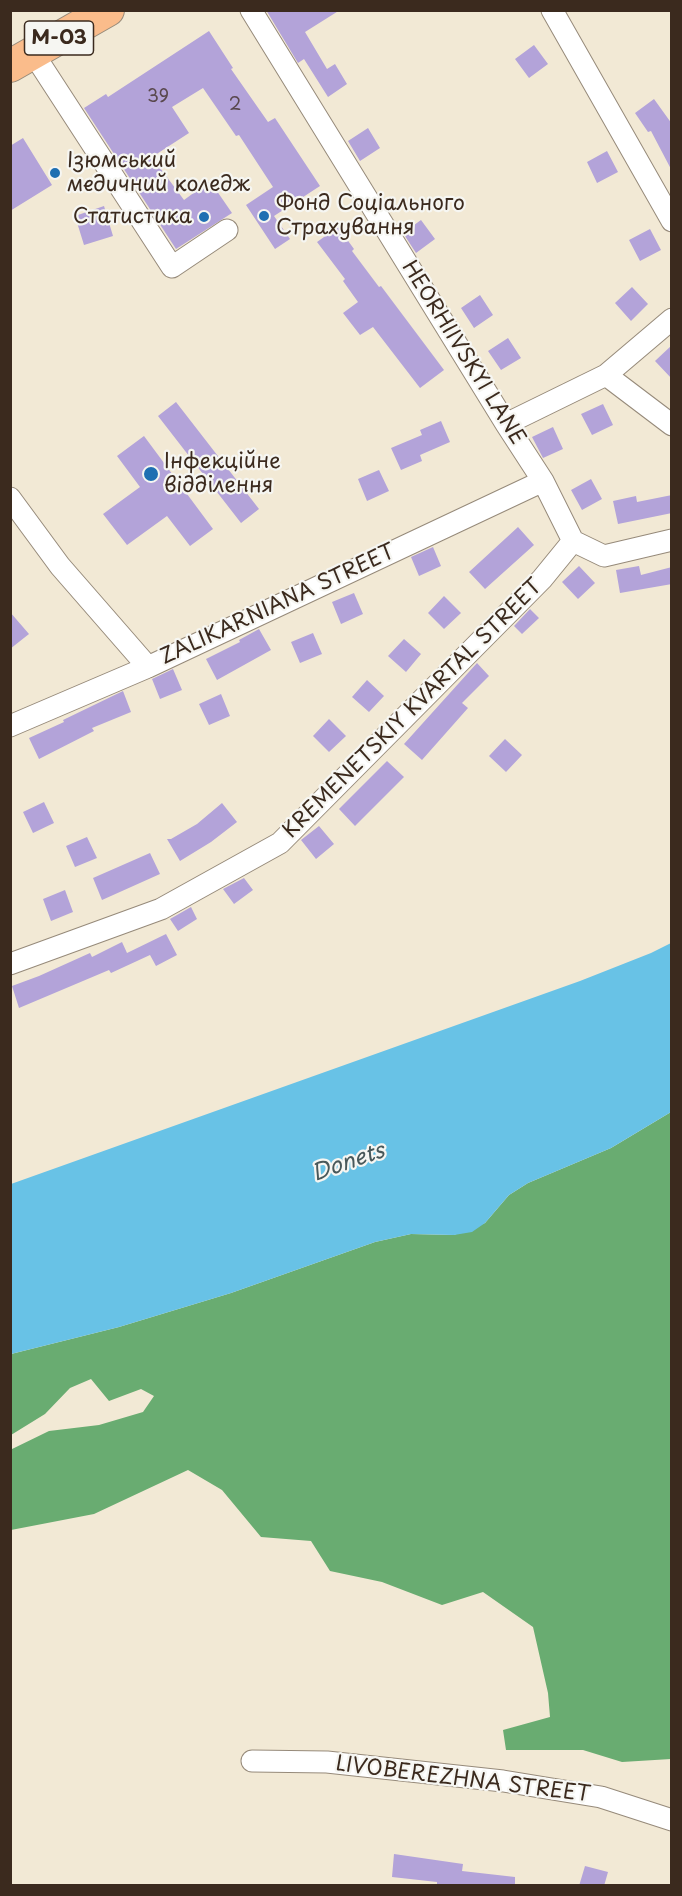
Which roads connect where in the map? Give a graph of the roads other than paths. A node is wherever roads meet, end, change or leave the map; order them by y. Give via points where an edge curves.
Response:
1 (108, 10) edge
2 (251, 10) edge
3 (552, 10) edge
4 (22, 60) edge
5 (672, 221) edge
6 (227, 230) dead end
7 (672, 319) edge
8 (606, 375) junction
9 (506, 424) junction
10 (672, 425) edge
11 (543, 481) junction
12 (10, 498) edge
13 (672, 540) edge
14 (573, 541) junction
15 (148, 667) junction
16 (10, 726) edge
17 (10, 964) edge
18 (252, 1761) dead end
19 (672, 1820) edge

1 - 4 highway, М-03
2 - 9 street, HEORHIIVSKYI LANE
3 - 5 street
4 - 6 street via 172,267
7 - 8 street
8 - 9 street
8 - 10 street
9 - 11 street, HEORHIIVSKYI LANE
11 - 14 street
11 - 15 street, ZALIKARNIANA STREET
12 - 15 street via 60,566
13 - 14 street via 604,556
14 - 17 street, KREMENETSKIY KVARTAL STREET via 543,579 279,843 161,909
15 - 16 street, ZALIKARNIANA STREET
18 - 19 street, LIVOBEREZHNA STREET via 327,1762 503,1782 601,1797

